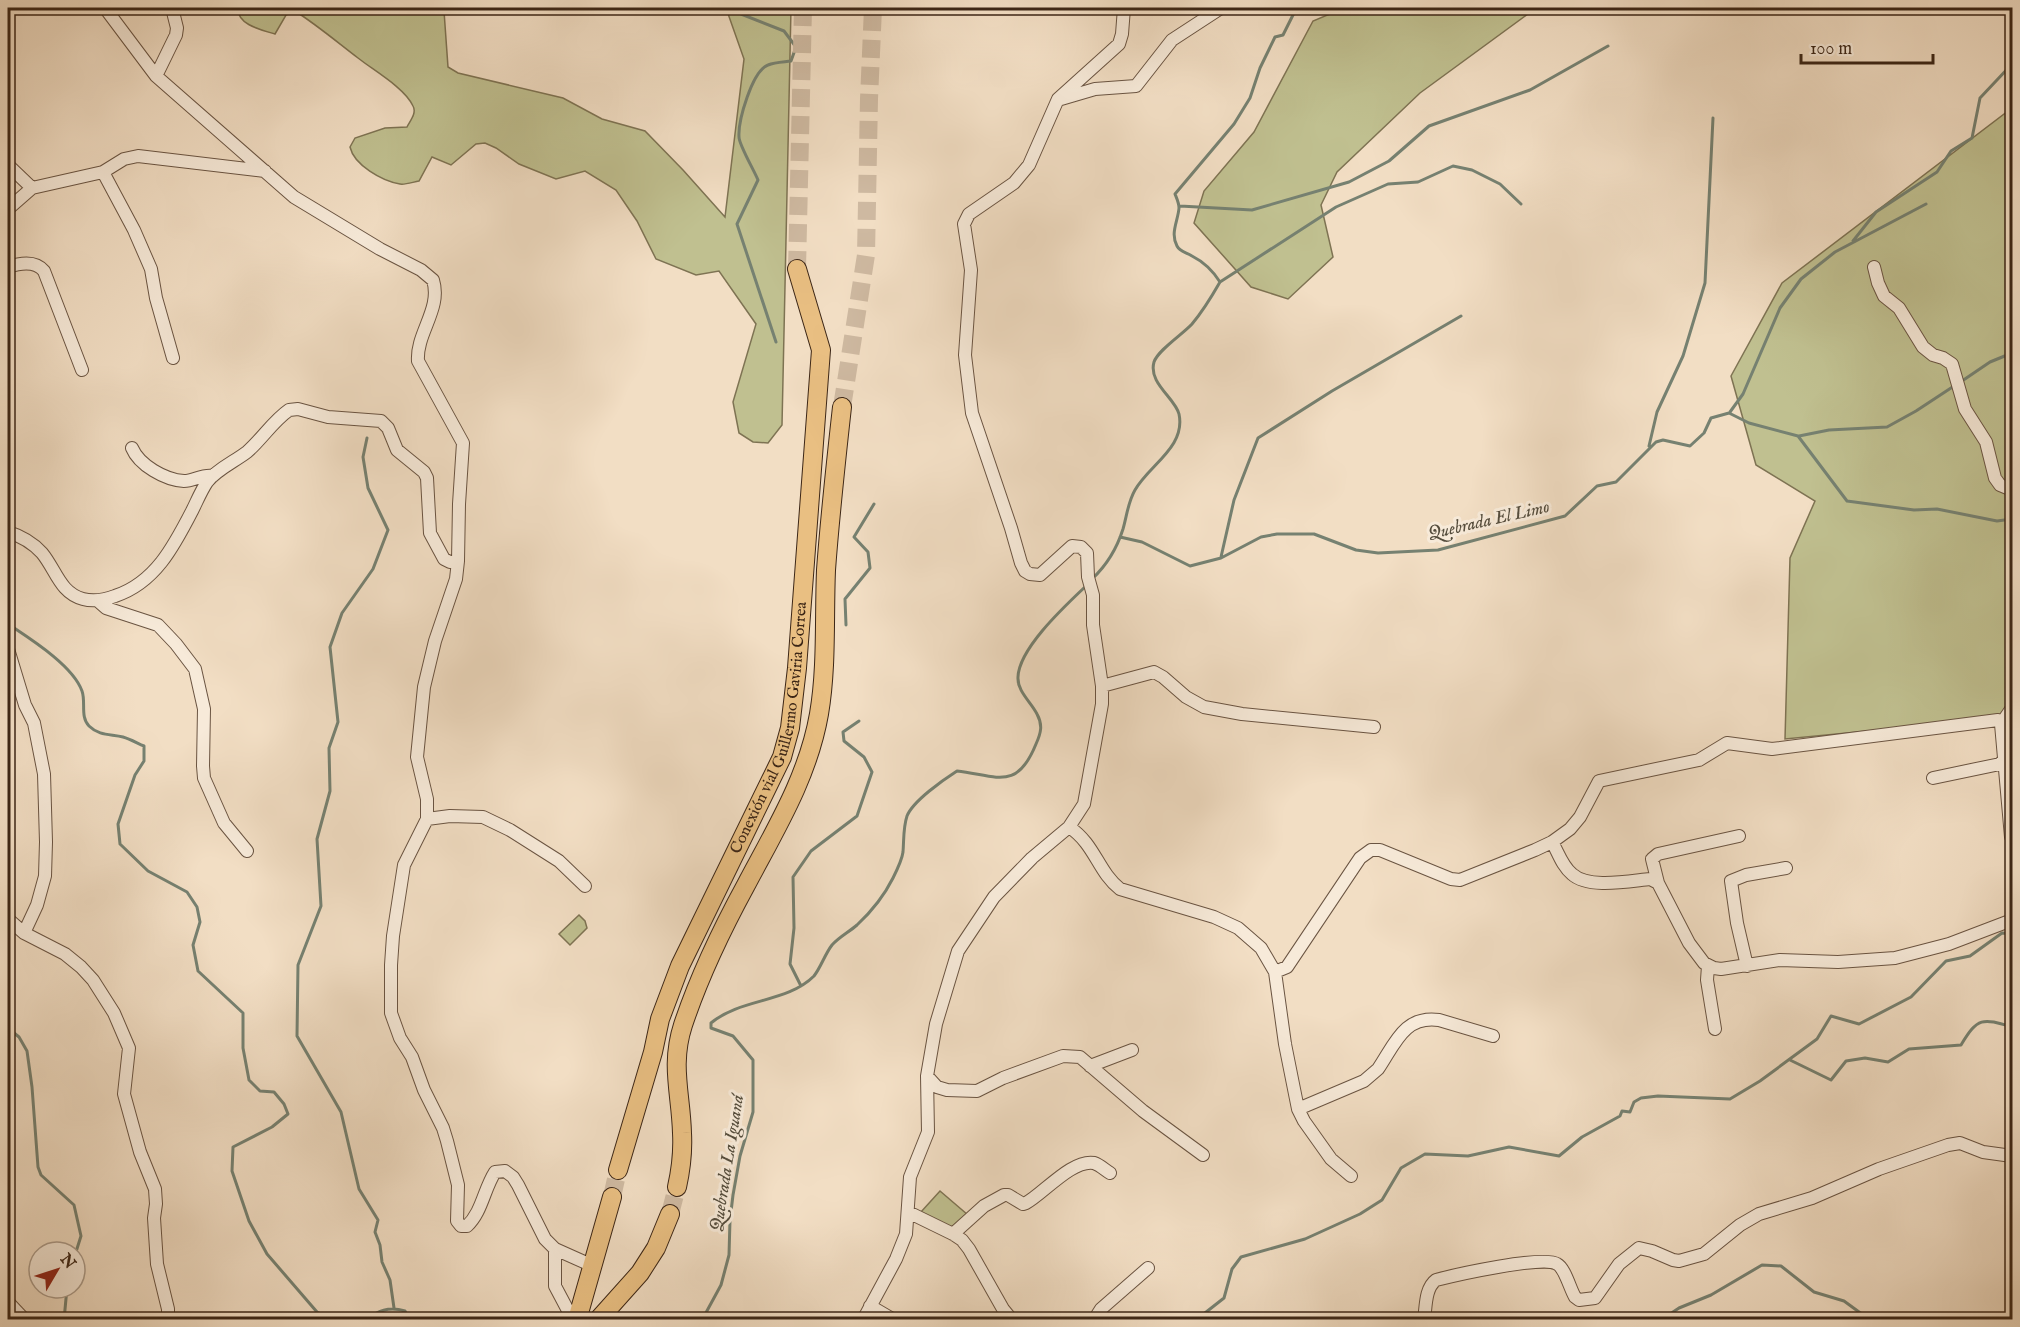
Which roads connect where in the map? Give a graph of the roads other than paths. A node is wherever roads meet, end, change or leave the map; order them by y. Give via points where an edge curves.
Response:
1 (105, 8) edge
2 (172, 8) edge
3 (1124, 8) edge
4 (1221, 8) edge
5 (156, 76) junction
6 (1058, 99) junction
7 (8, 165) edge
8 (265, 171) junction
9 (104, 172) junction
10 (32, 188) junction
11 (8, 209) edge
12 (8, 267) edge
13 (1874, 267) dead end
14 (798, 269) tunnel mouth
15 (173, 358) dead end
16 (82, 370) dead end
17 (842, 407) tunnel mouth
18 (132, 448) dead end
19 (213, 476) junction
20 (2013, 490) edge
21 (8, 532) edge
22 (458, 561) junction
23 (98, 601) junction
24 (8, 649) edge
25 (1102, 686) junction
26 (2013, 708) edge
27 (2001, 724) junction
28 (1374, 727) dead end
29 (2004, 759) junction
30 (1933, 778) dead end
31 (427, 819) junction
32 (1069, 827) junction
33 (1739, 836) dead end
34 (2011, 837) edge
35 (1552, 842) junction
36 (247, 851) dead end
37 (1786, 868) dead end
38 (1659, 883) junction
39 (585, 886) dead end
40 (8, 919) edge
41 (2013, 920) edge
42 (24, 933) junction
43 (1708, 966) junction
44 (1747, 966) junction
45 (1275, 972) junction
46 (1714, 1029) dead end
47 (1493, 1036) dead end
48 (1132, 1050) dead end
49 (1090, 1066) junction
50 (927, 1077) junction
51 (1298, 1108) junction
52 (1203, 1155) dead end
53 (2013, 1156) edge
54 (618, 1170) tunnel mouth
55 (1110, 1173) dead end
56 (1351, 1176) dead end
57 (677, 1187) tunnel mouth
58 (612, 1197) tunnel mouth
59 (908, 1212) junction
60 (670, 1214) tunnel mouth
61 (953, 1234) junction
62 (555, 1249) junction
63 (593, 1266) junction
64 (1148, 1268) dead end
65 (8, 1302) edge
66 (870, 1306) junction
67 (576, 1318) edge
68 (598, 1318) edge
69 (25, 1320) edge
70 (168, 1320) edge
71 (863, 1320) edge
72 (894, 1320) edge
73 (1012, 1320) edge
74 (1094, 1320) edge
75 (1424, 1320) edge

1 - 5 street
2 - 5 street via 176,35
3 - 6 street via 1119,44
4 - 6 street via 1172,40 1136,86 1095,89
5 - 8 street
6 - 25 street via 1023,174 966,219 971,270 965,363 974,424 1025,571 1040,575 1068,548 1077,546 1087,553
7 - 10 street
8 - 9 street via 138,156 124,159
8 - 22 street via 294,197 433,280 435,299 418,361 463,443
9 - 10 street
9 - 15 street via 151,268
10 - 11 street
12 - 16 street via 34,263 44,271
13 - 20 street via 1884,296 1899,308 1923,347 1952,364 1965,409 1986,442 1995,478 2000,486
14 - 54 highway, Conexión vial Guillermo Gaviria Correa via 821,350 790,728 782,757 680,966 660,1019
17 - 57 highway, Conexión vial Guillermo Gaviria Correa via 826,570 819,715 795,792 713,950 682,1028 676,1074 682,1134 682,1166
18 - 19 street via 136,458 160,474 184,481
19 - 22 street via 247,452 289,410 381,421 397,450 424,472 430,534 444,559
19 - 23 street via 180,536 151,575 121,594
21 - 23 street via 43,554 69,594
22 - 31 street via 424,687 417,757 427,799
23 - 36 street via 106,608 158,625 195,669 204,709 204,778 224,823
24 - 42 street via 36,731 44,774 45,876
25 - 28 street via 1154,672 1204,707
25 - 32 street via 1088,788 1082,809
26 - 27 street
27 - 29 street
27 - 35 street via 1997,719 1772,749 1727,742 1699,760 1599,781 1576,823
29 - 30 street via 2000,764
29 - 34 street
31 - 39 street via 483,817 559,861
31 - 62 street via 404,865 396,915 391,965 395,1026 443,1128 458,1185 456,1221 467,1226 473,1221 495,1172 505,1171 513,1177 545,1239
32 - 45 street via 1083,837 1120,889 1238,928 1261,948
32 - 50 street via 994,897 958,951 936,1024
33 - 38 street via 1658,854 1652,859
35 - 38 street via 1568,870 1587,882 1650,879
35 - 45 street via 1458,880 1371,850 1360,858 1287,967
37 - 44 street via 1731,881
38 - 43 street via 1689,943
40 - 42 street
41 - 44 street via 1949,944 1895,958 1838,962 1790,959
42 - 70 street via 65,954 93,980 114,1012 129,1048 124,1094 155,1189 158,1264
43 - 44 street
43 - 46 street
45 - 51 street via 1284,1044
47 - 51 street via 1440,1020 1412,1023 1403,1030 1378,1069 1364,1081
48 - 49 street
49 - 50 street via 1076,1055 1063,1056 977,1091 947,1090
49 - 52 street
50 - 59 street via 928,1132 912,1172
51 - 56 street via 1331,1159
53 - 75 street via 1983,1152 1960,1143 1948,1145 1812,1198 1759,1214 1704,1254 1679,1261 1639,1248 1619,1264 1595,1298 1575,1297 1562,1268 1553,1262 1503,1266 1436,1280 1428,1293
55 - 61 street via 1090,1163 1073,1168 1026,1203 1004,1195 984,1206
58 - 63 highway
59 - 61 street
59 - 66 street via 906,1234
60 - 68 highway via 640,1274
61 - 73 street via 969,1249
62 - 63 street
62 - 67 street via 555,1286
63 - 67 highway
64 - 74 street via 1101,1309
65 - 69 street
66 - 71 street
66 - 72 street

